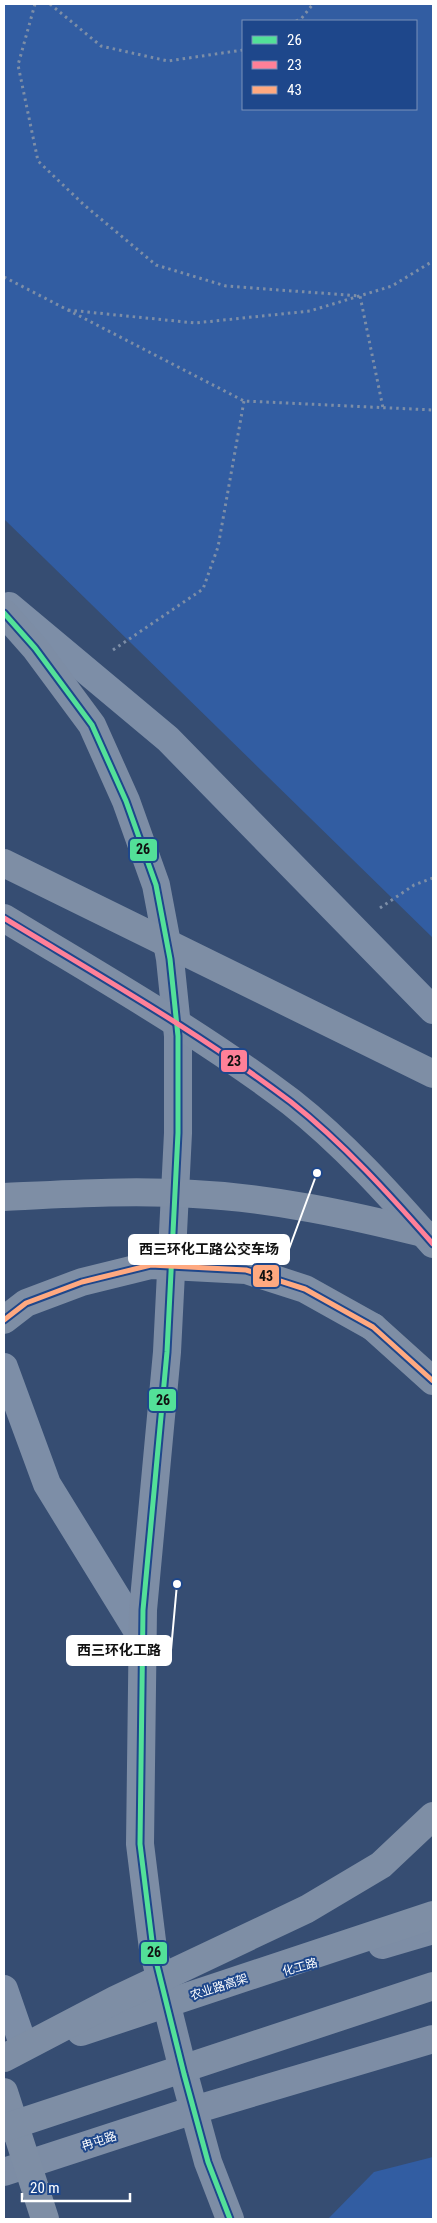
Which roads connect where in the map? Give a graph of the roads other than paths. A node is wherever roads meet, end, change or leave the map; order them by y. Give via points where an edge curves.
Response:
1 (4, 602) edge
2 (4, 613) edge
3 (4, 863) edge
4 (4, 918) edge
5 (433, 1010) edge
6 (433, 1074) edge
7 (4, 1197) edge
8 (433, 1236) edge
9 (433, 1244) edge
10 (4, 1320) edge
11 (4, 1367) edge
12 (433, 1381) edge
13 (143, 1640) junction
14 (433, 1816) edge
15 (433, 1915) edge
16 (433, 1930) edge
17 (433, 1986) edge
18 (4, 1989) edge
19 (166, 2004) junction
20 (433, 2039) edge
21 (10, 2050) edge
22 (4, 2092) edge
23 (194, 2110) junction
24 (4, 2128) edge
25 (4, 2172) edge
26 (45, 2219) edge
27 (230, 2219) edge

1 - 5 street via 168,739
2 - 13 main road via 35,648 92,725 126,802 156,884 170,959 178,1036 178,1143 167,1352
3 - 6 highway, bridge
4 - 9 highway, bridge via 205,1040 292,1104 388,1193
7 - 8 highway, bridge via 116,1191 195,1194 341,1213
10 - 12 highway, bridge via 26,1303 82,1282 151,1266 246,1270 305,1289 373,1327
11 - 13 street via 47,1484
13 - 19 main road via 140,1844 153,1949
14 - 21 highway, bridge via 381,1865 306,1909
15 - 21 highway, 农业路高架, bridge
16 - 19 main road, 化工路
17 - 24 highway, bridge
18 - 21 street
19 - 21 main road
19 - 23 main road
20 - 23 main road
22 - 26 highway, bridge
23 - 25 main road, 冉屯路
23 - 27 main road via 208,2162

